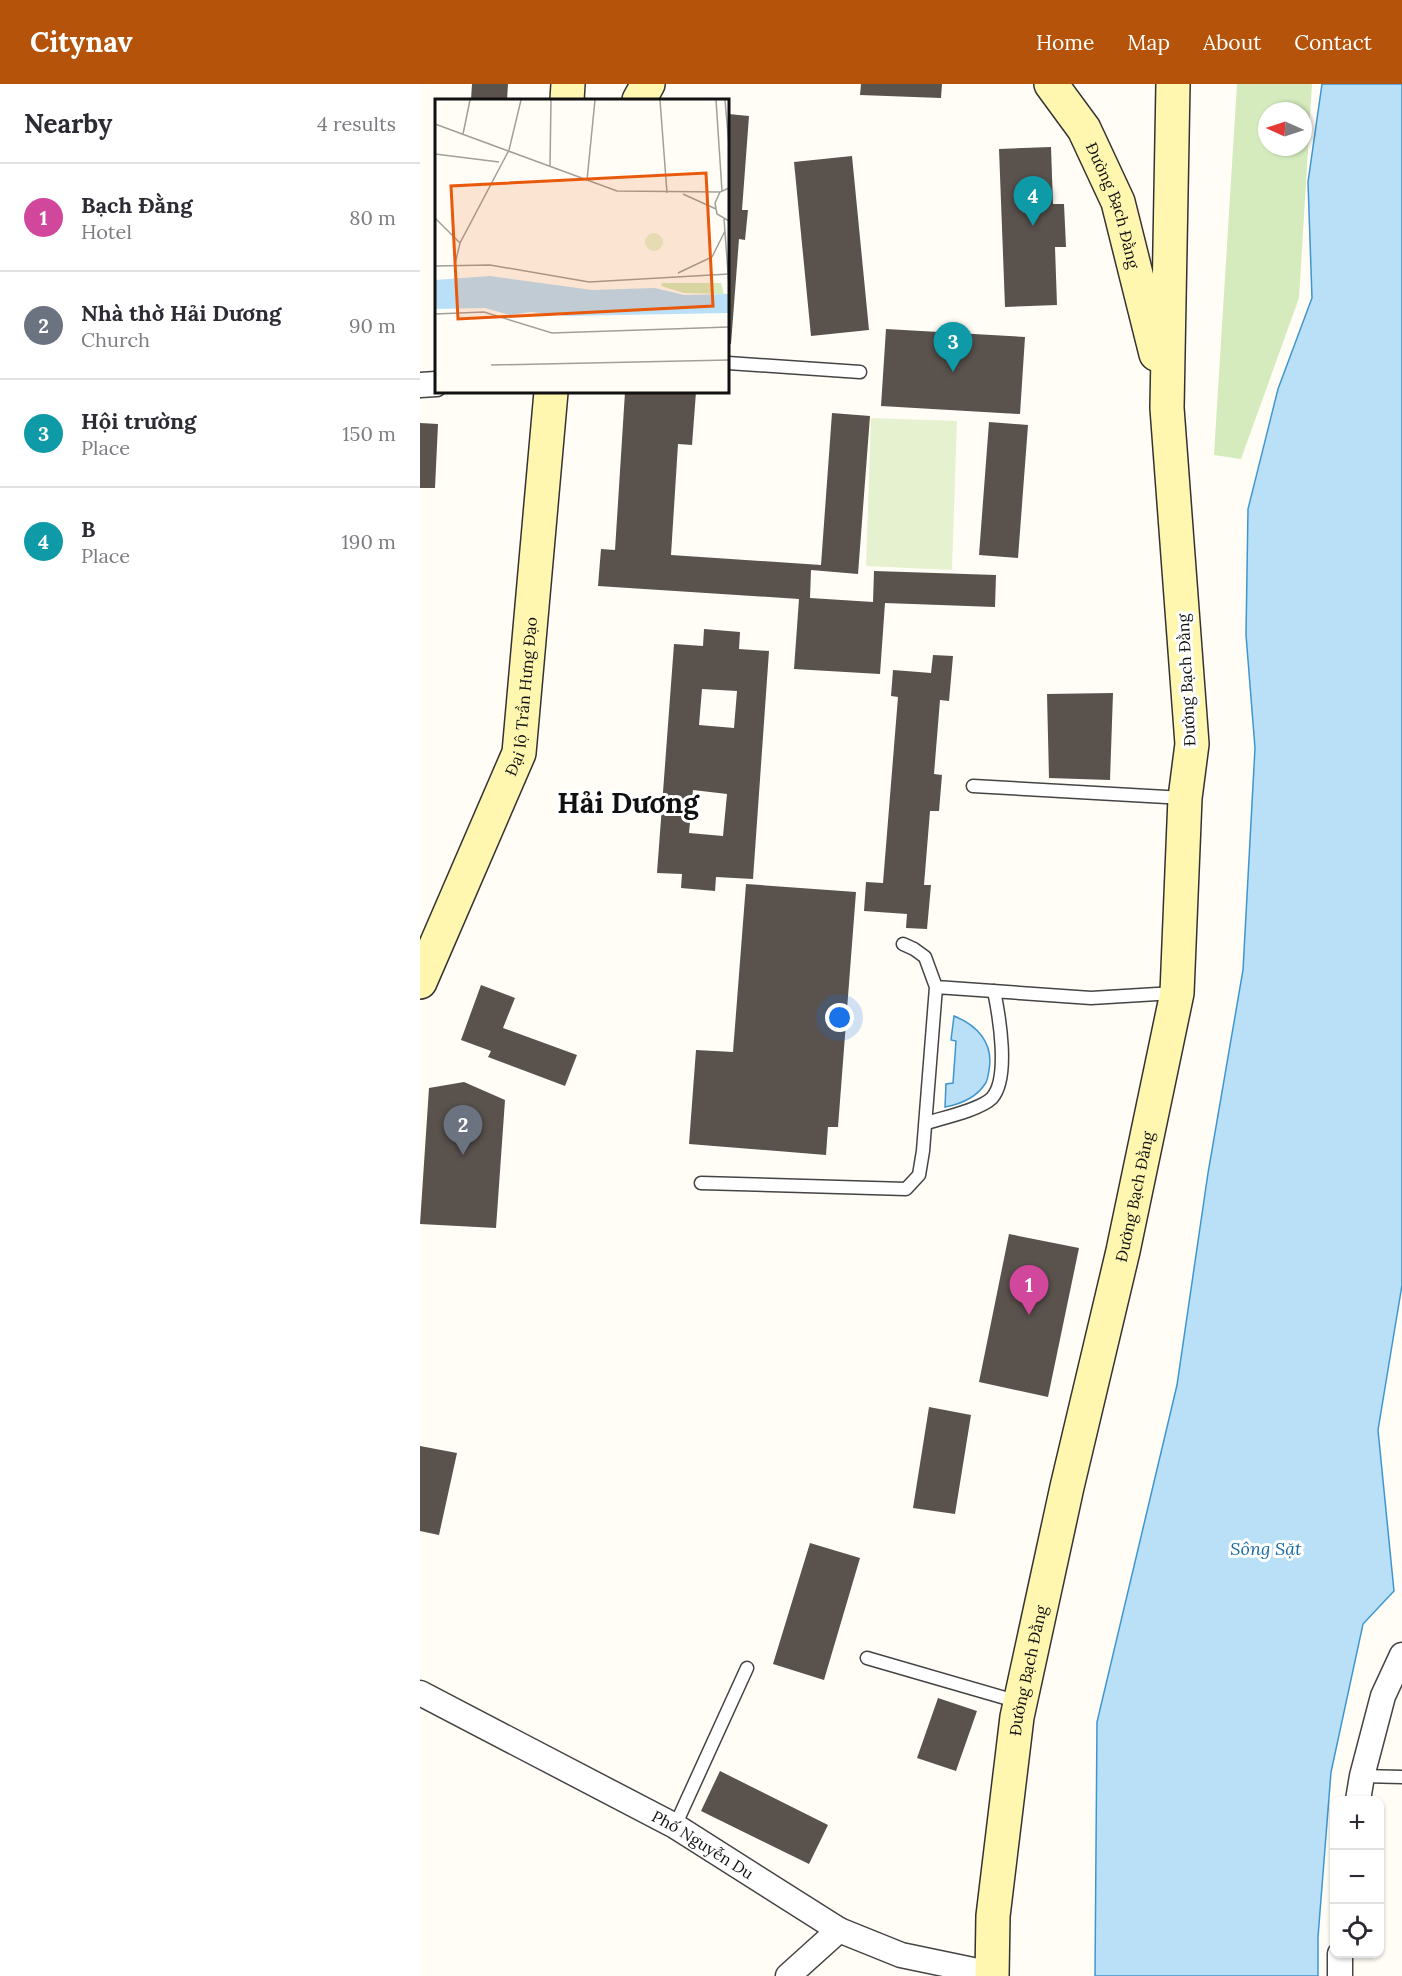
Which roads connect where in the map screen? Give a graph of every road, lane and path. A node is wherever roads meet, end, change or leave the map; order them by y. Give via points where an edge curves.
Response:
1 (568, 84) edge
2 (648, 84) edge
3 (1052, 84) edge
4 (1173, 84) edge
5 (567, 99) edge
6 (640, 99) edge
7 (729, 363) edge
8 (860, 372) dead end
9 (435, 384) edge
10 (420, 385) edge
11 (551, 393) edge
12 (1167, 408) junction
13 (973, 786) dead end
14 (1185, 798) junction
15 (903, 944) dead end
16 (422, 973) edge
17 (936, 987) junction
18 (994, 991) junction
19 (1177, 993) junction
20 (926, 1123) junction
21 (701, 1183) dead end
22 (1402, 1655) edge
23 (867, 1658) dead end
24 (747, 1668) dead end
25 (420, 1693) edge
26 (1020, 1702) junction
27 (1362, 1776) junction
28 (1402, 1777) edge
29 (1359, 1796) edge
30 (675, 1826) junction
31 (839, 1930) junction
32 (1340, 1958) edge
33 (992, 1975) edge
34 (788, 1976) edge
35 (1340, 1976) edge

1 - 5 main road
2 - 6 main road
3 - 12 main road, Đường Bạch Đằng via 1084,129 1118,202
4 - 12 main road, Đường Bạch Đằng
7 - 8 lane
9 - 10 street
11 - 16 main road, Đại lộ Trần Hưng Đạo via 519,753
12 - 14 main road, Đường Bạch Đằng via 1192,744
13 - 14 lane
14 - 19 main road, Đường Bạch Đằng
15 - 17 lane via 925,957
17 - 18 lane
17 - 20 lane
18 - 19 lane via 1091,998
18 - 20 lane via 1002,1061 992,1097
19 - 26 main road, Đường Bạch Đằng via 1123,1251
20 - 21 lane via 919,1175 906,1189
22 - 27 street via 1383,1696
23 - 26 lane
24 - 30 lane
25 - 30 street, Phố Nguyễn Du
26 - 33 main road, Đường Bạch Đằng via 993,1917
27 - 28 lane
27 - 29 street
30 - 31 street, Phố Nguyễn Du
31 - 33 street, Phố Nguyễn Du via 901,1955
31 - 34 street
32 - 35 street

